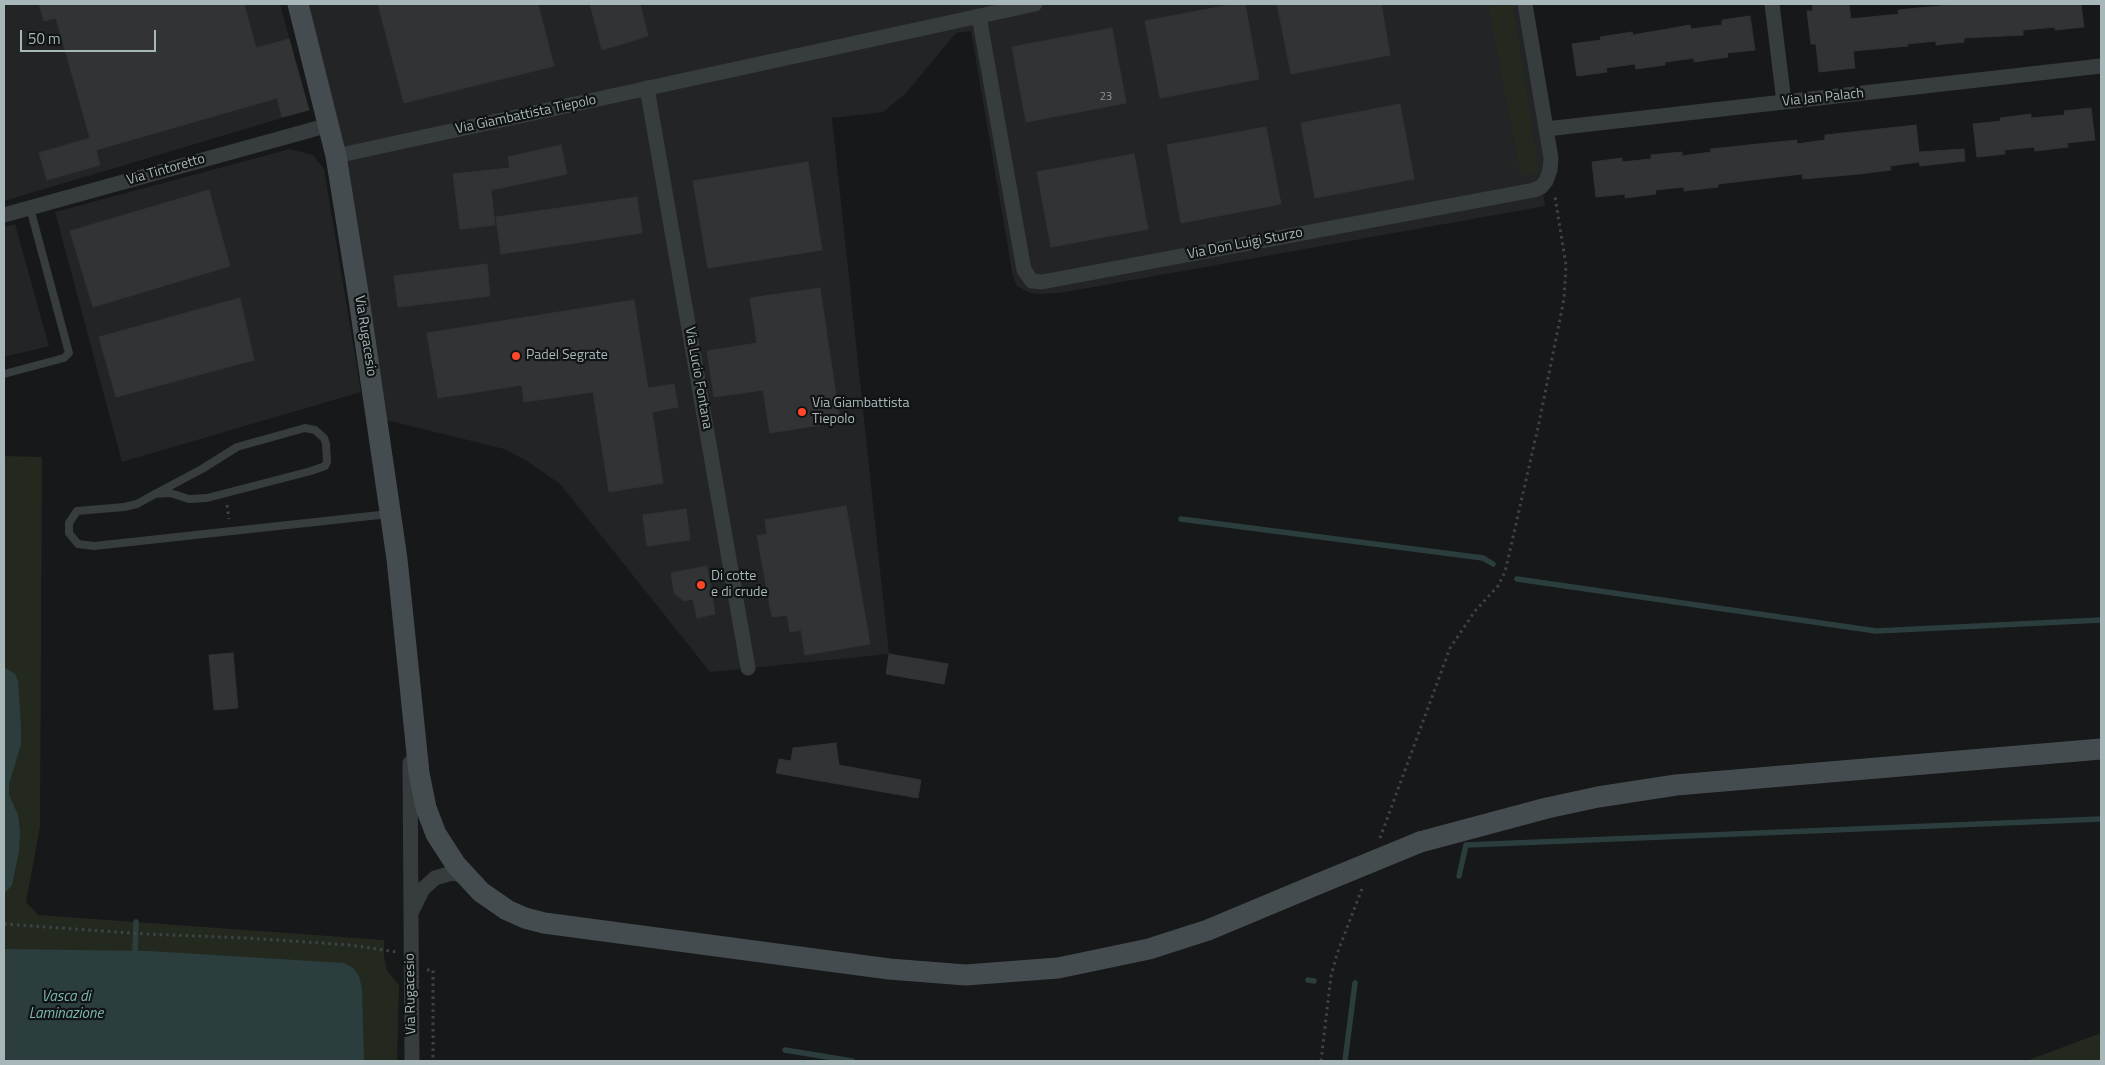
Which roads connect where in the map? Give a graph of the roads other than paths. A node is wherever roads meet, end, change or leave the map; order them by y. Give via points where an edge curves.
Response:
1 (298, 4) edge
2 (989, 4) edge
3 (1035, 4) edge
4 (1525, 4) edge
5 (1772, 4) edge
6 (979, 16) junction
7 (2101, 66) edge
8 (648, 88) junction
9 (1784, 102) junction
10 (329, 125) junction
11 (1546, 129) junction
12 (336, 156) junction
13 (30, 208) junction
14 (4, 216) edge
15 (4, 374) edge
16 (155, 494) junction
17 (391, 514) junction
18 (748, 668) dead end
19 (408, 673) junction
20 (2101, 749) edge
21 (454, 874) junction
22 (411, 919) junction
23 (412, 1061) edge

1 - 10 main road, Via Rugacesio
2 - 6 lane
3 - 6 street, Via Giambattista Tiepolo
4 - 11 street
5 - 9 street
6 - 8 street, Via Giambattista Tiepolo
6 - 11 street, Via Don Luigi Sturzo via 1024,270 1032,281 1045,282 1534,190 1546,181 1550,170
7 - 9 street, Via Jan Palach
8 - 12 street, Via Giambattista Tiepolo
8 - 18 street, Via Lucio Fontana
9 - 11 street, Via Jan Palach
10 - 12 main road, Via Rugacesio
10 - 13 street, Via Tintoretto
12 - 17 main road, Via Rugacesio
13 - 14 street, Via Tintoretto
13 - 15 lane via 69,353 64,358
16 - 16 lane via 170,493 194,499 225,494 325,466 328,457 324,438 315,430 306,428 237,447
16 - 17 lane via 131,506 77,511 70,518 69,533 78,544 94,546
17 - 19 main road, Via Rugacesio
19 - 21 main road, Via Rugacesio via 414,746 426,808
19 - 22 street, Via Rugacesio
20 - 21 main road, Via Rugacesio, bridge via 1676,785 1598,797 1420,842 1208,930 1149,949 1058,968 966,975 889,969 544,923 498,905
21 - 22 street via 429,882
22 - 23 street, Via Rugacesio

